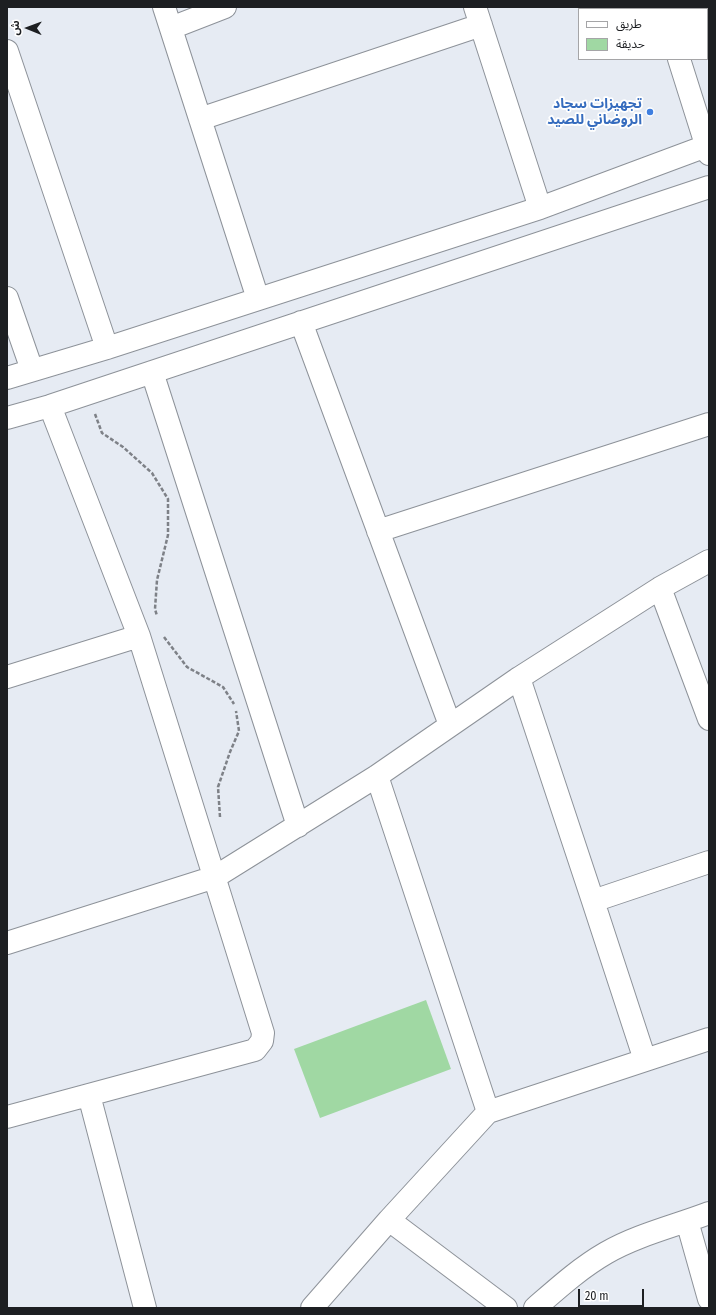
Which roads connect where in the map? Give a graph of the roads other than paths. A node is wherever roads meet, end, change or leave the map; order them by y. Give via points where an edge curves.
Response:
1 (164, 7) edge
2 (225, 7) edge
3 (478, 16) edge
4 (171, 28) junction
5 (7, 52) edge
6 (679, 60) edge
7 (200, 119) junction
8 (708, 148) edge
9 (709, 187) edge
10 (540, 208) junction
11 (7, 298) edge
12 (258, 299) junction
13 (301, 322) junction
14 (108, 348) junction
15 (32, 370) junction
16 (152, 372) junction
17 (7, 378) edge
18 (50, 406) junction
19 (7, 418) edge
20 (709, 424) edge
21 (378, 531) junction
22 (709, 561) edge
23 (660, 588) junction
24 (139, 636) junction
25 (7, 676) edge
26 (519, 678) junction
27 (709, 719) edge
28 (450, 725) junction
29 (377, 776) junction
30 (298, 826) junction
31 (709, 862) edge
32 (215, 877) junction
33 (593, 901) junction
34 (7, 943) edge
35 (709, 1039) edge
36 (645, 1060) junction
37 (89, 1095) junction
38 (488, 1112) junction
39 (7, 1117) edge
40 (709, 1213) edge
41 (389, 1220) junction
42 (687, 1221) junction
43 (709, 1298) edge
44 (544, 1306) edge
45 (145, 1308) edge
46 (312, 1308) edge
47 (506, 1308) edge

1 - 4 street
2 - 4 street
3 - 7 street
3 - 10 street
4 - 7 street
5 - 14 street
6 - 8 street
7 - 12 street
8 - 10 street
9 - 13 street
10 - 12 street
11 - 15 street
12 - 14 street
13 - 16 street
13 - 21 street
14 - 15 street
15 - 17 street
16 - 18 street
16 - 30 street
18 - 19 street
18 - 24 street
20 - 21 street
21 - 28 street
22 - 23 street
23 - 26 street
23 - 27 street
24 - 25 street
24 - 32 street
26 - 28 street
26 - 33 street
28 - 29 street
29 - 30 street
29 - 38 street
30 - 32 street
31 - 33 street
32 - 34 street
32 - 37 street via 263,1033 262,1041 255,1050
33 - 36 street
35 - 36 street
36 - 38 street
37 - 39 street
37 - 45 street
38 - 41 street
40 - 42 street
41 - 46 street
41 - 47 street
42 - 43 street
42 - 44 street via 606,1253 579,1270

